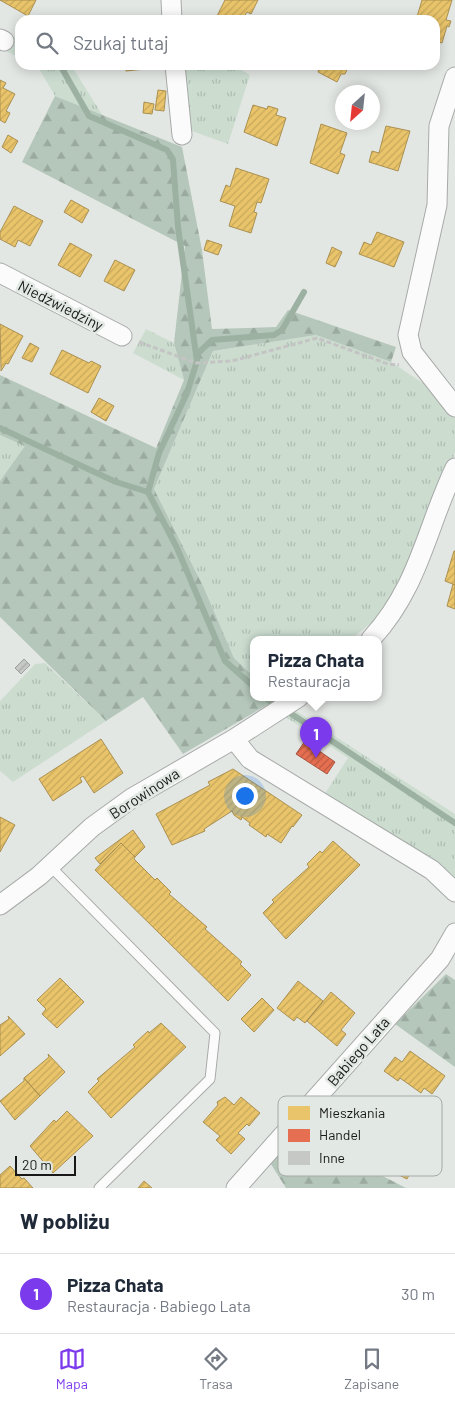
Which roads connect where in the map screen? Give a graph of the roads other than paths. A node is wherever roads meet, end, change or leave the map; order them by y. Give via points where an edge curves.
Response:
1 (171, 0) edge
2 (172, 15) edge
3 (176, 70) edge
4 (455, 77) edge
5 (182, 135) dead end
6 (0, 273) edge
7 (122, 336) road end
8 (455, 407) edge
9 (455, 468) edge
10 (373, 636) edge
11 (293, 701) edge
12 (234, 739) junction
13 (50, 866) junction
14 (455, 892) edge
15 (0, 905) edge
16 (455, 933) edge
17 (318, 1096) edge
18 (278, 1141) edge
19 (99, 1188) edge
20 (236, 1188) edge

1 - 2 street
3 - 5 street
4 - 8 street via 439,126 437,205 408,335 412,352
6 - 7 street, Niedźwiedziny
9 - 10 street via 413,578 397,607
11 - 12 street, Borowinowa
12 - 13 street, Borowinowa via 132,798
12 - 14 street via 250,759 432,870
13 - 15 street, Borowinowa
13 - 19 lane via 215,1033 210,1079
16 - 17 street, Babiego Lata via 440,959
18 - 20 street, Babiego Lata

